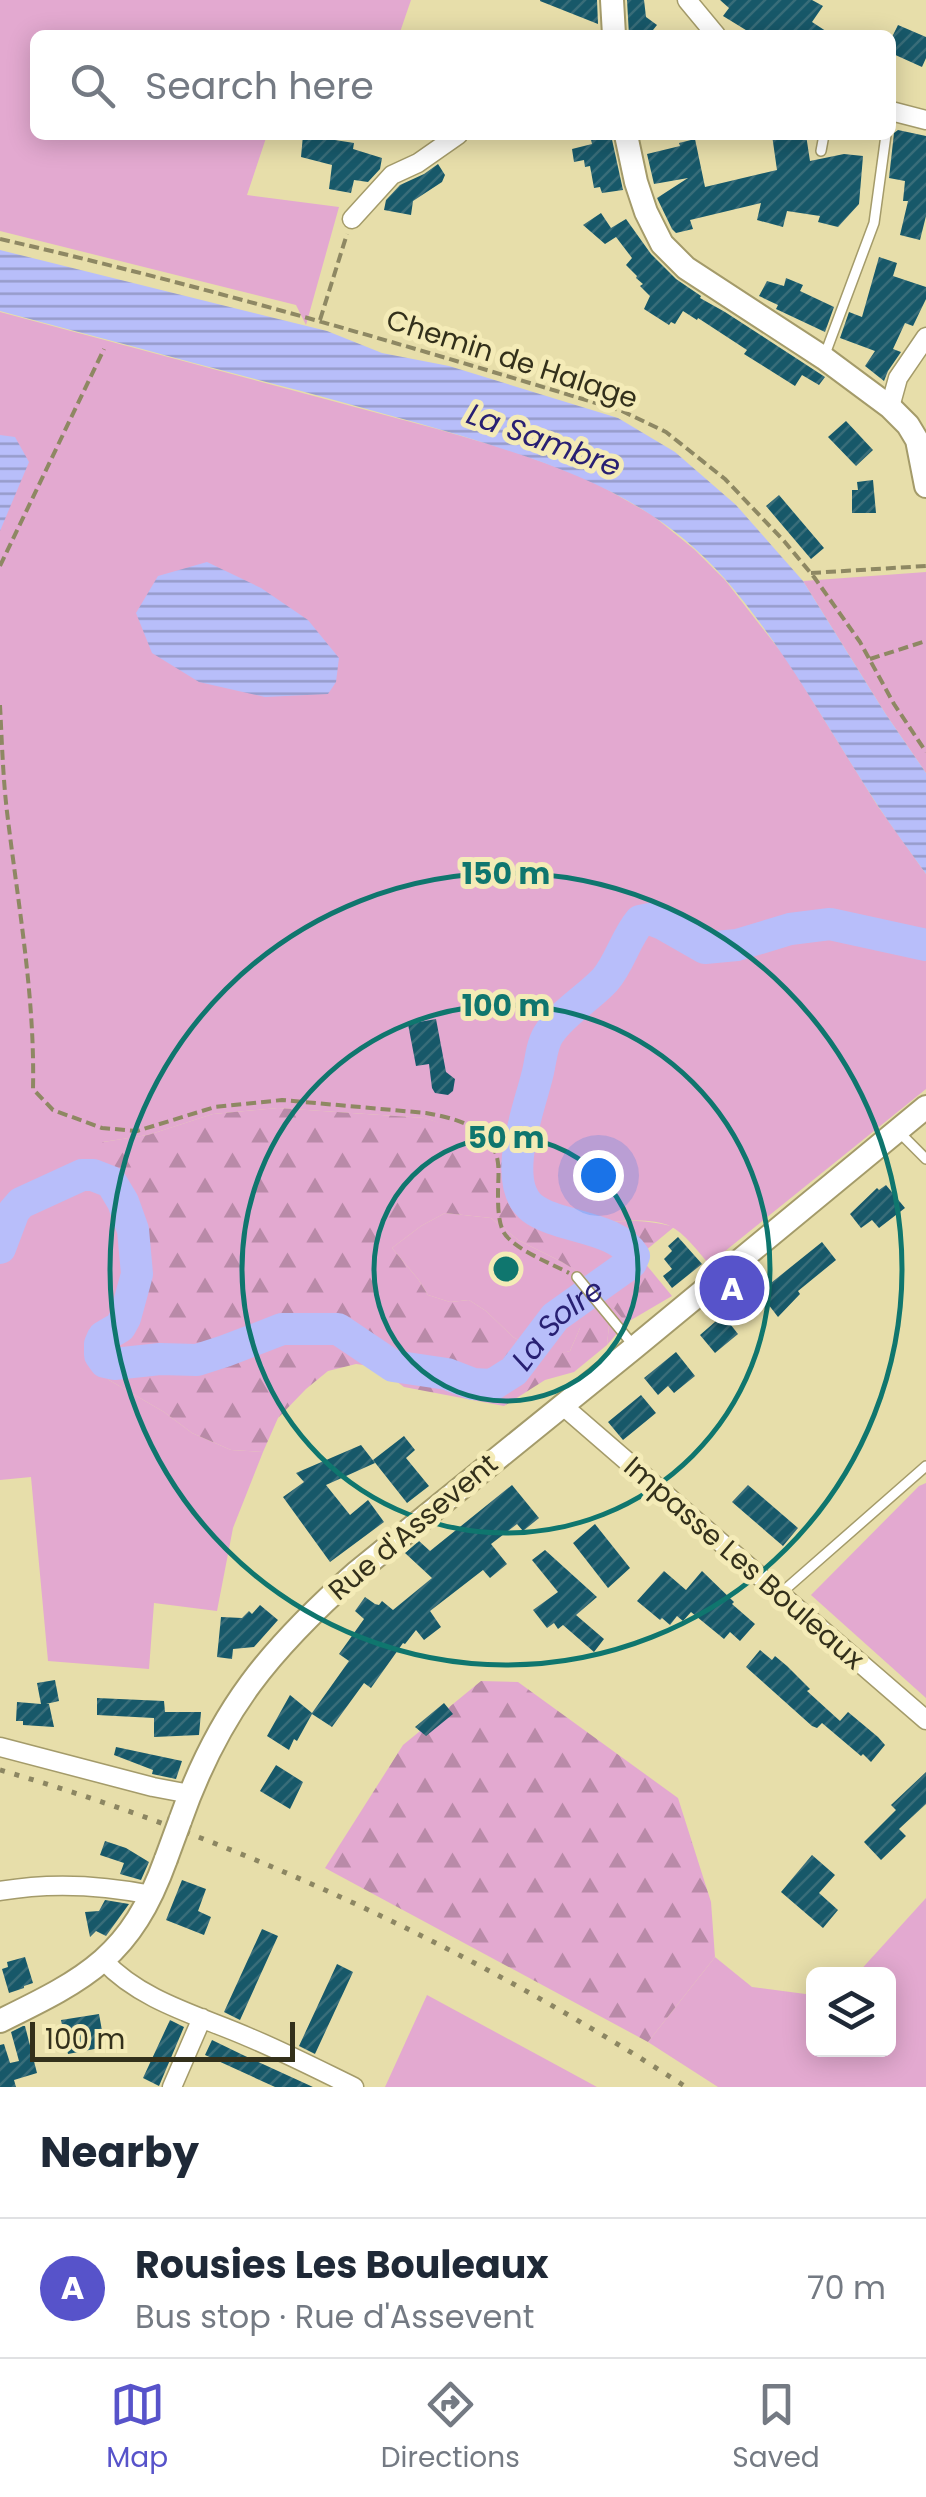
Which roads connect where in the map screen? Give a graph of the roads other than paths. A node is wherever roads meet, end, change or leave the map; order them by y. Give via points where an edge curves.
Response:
1 (612, 0) edge
2 (687, 0) edge
3 (614, 30) edge
4 (712, 30) edge
5 (896, 112) edge
6 (926, 120) edge
7 (451, 140) edge
8 (627, 140) edge
9 (823, 140) edge
10 (885, 140) edge
11 (820, 151) dead end
12 (352, 219) road end
13 (926, 336) edge
14 (824, 358) junction
15 (890, 407) junction
16 (926, 486) edge
17 (926, 1106) edge
18 (898, 1131) junction
19 (926, 1159) edge
20 (577, 1278) road end
21 (635, 1347) junction
22 (562, 1404) junction
23 (926, 1466) edge
24 (780, 1594) junction
25 (926, 1720) edge
26 (0, 1747) edge
27 (190, 1794) junction
28 (0, 1891) edge
29 (152, 1895) junction
30 (104, 1960) junction
31 (202, 2018) junction
32 (0, 2021) edge
33 (172, 2087) edge
34 (354, 2087) edge

1 - 3 street
2 - 4 street
5 - 6 street
7 - 12 street via 392,174
8 - 14 street via 662,244 686,268
9 - 11 lane
10 - 14 lane via 874,223
13 - 15 street via 898,378
14 - 15 street
15 - 16 street via 916,440
17 - 18 street, Rue d'Assevent
18 - 19 lane
18 - 21 street, Rue d'Assevent
20 - 21 lane
21 - 22 street, Rue d'Assevent
22 - 24 street, Impasse Les Bouleaux
22 - 27 street, Rue d'Assevent via 356,1572 286,1639 224,1722
23 - 24 lane
24 - 25 street, Impasse Les Bouleaux
26 - 27 street
27 - 29 street, Rue d'Assevent, bridge
28 - 29 street via 88,1886
29 - 30 street, Rue d'Assevent
30 - 31 street via 136,1988
30 - 32 street, Rue d'Assevent via 73,1984
31 - 33 street
31 - 34 street

